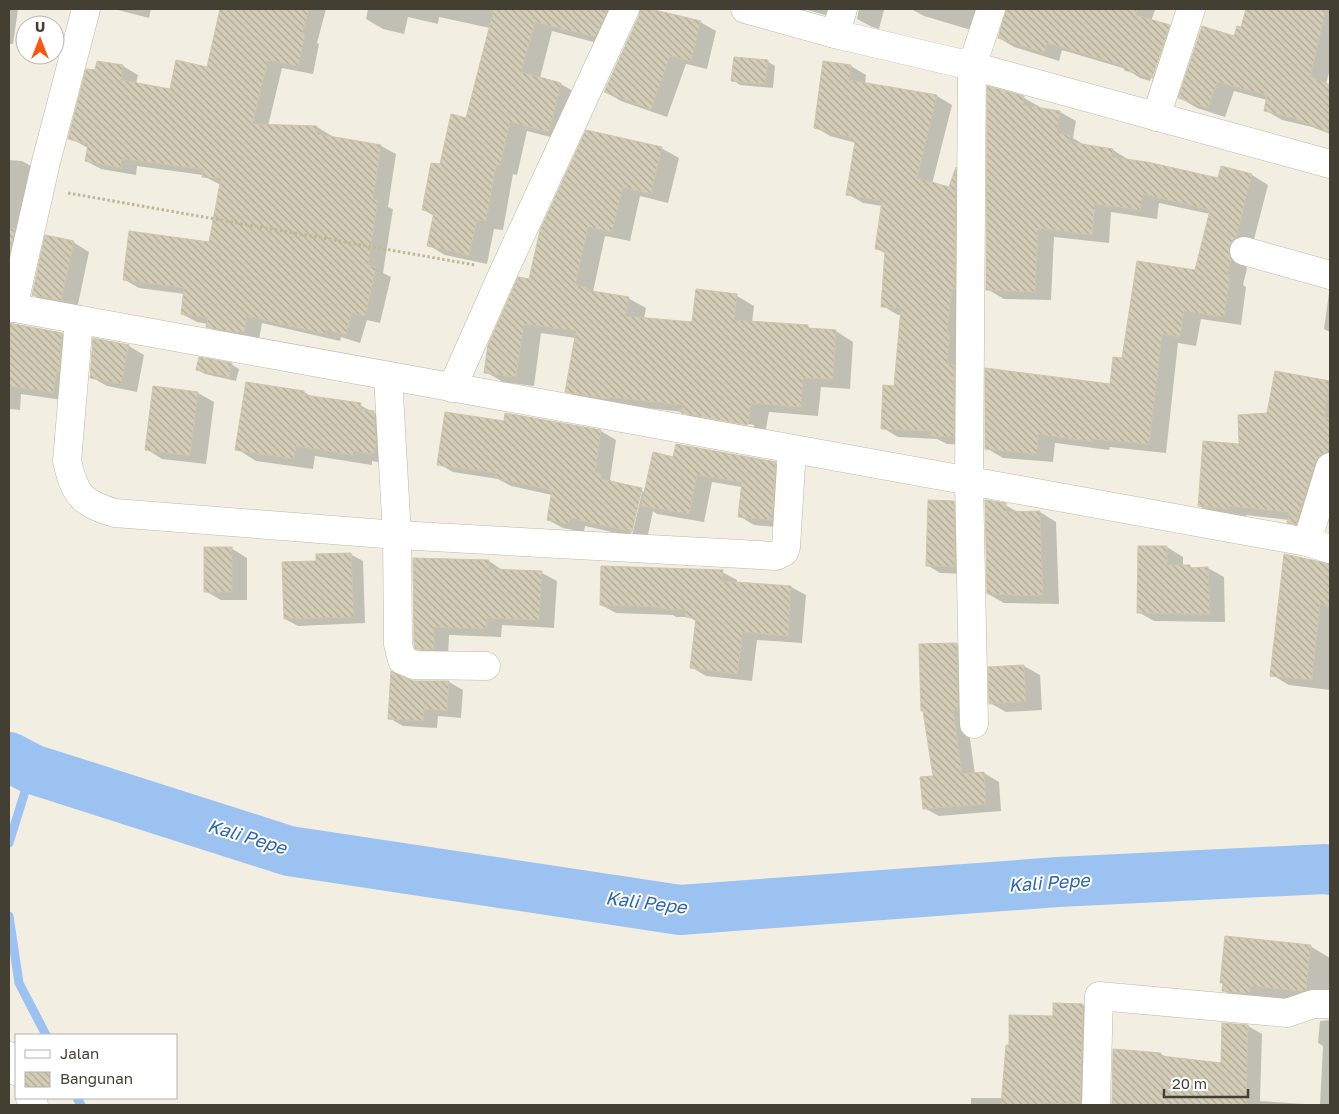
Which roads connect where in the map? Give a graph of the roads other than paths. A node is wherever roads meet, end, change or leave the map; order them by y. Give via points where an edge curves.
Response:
1 (86, 9) edge
2 (625, 9) edge
3 (745, 9) edge
4 (843, 9) edge
5 (991, 9) edge
6 (1191, 9) edge
7 (835, 34) junction
8 (972, 66) junction
9 (1156, 117) junction
10 (1330, 164) edge
11 (1244, 251) dead end
12 (1330, 275) edge
13 (11, 308) edge
14 (78, 320) junction
15 (388, 376) junction
16 (452, 388) junction
17 (792, 449) junction
18 (1330, 467) edge
19 (969, 481) junction
20 (397, 535) junction
21 (1318, 546) edge
22 (486, 666) dead end
23 (974, 724) dead end
24 (1330, 1004) edge
25 (9, 1056) edge
26 (15, 1069) edge
27 (1096, 1105) edge

1 - 13 street
2 - 16 street
3 - 7 street
4 - 7 street
5 - 8 street
6 - 9 street
7 - 8 street
8 - 9 street
8 - 19 street
9 - 10 street
11 - 12 street
13 - 14 street
14 - 15 street
14 - 20 street via 67,461 72,484 95,507 115,514
15 - 16 street
15 - 20 street
16 - 17 street
17 - 19 street
17 - 20 street via 786,547 780,555
18 - 21 street
19 - 21 street
19 - 23 street
20 - 22 street via 398,644 402,660 414,665
24 - 27 street via 1313,1004 1286,1013 1098,996
25 - 26 street

